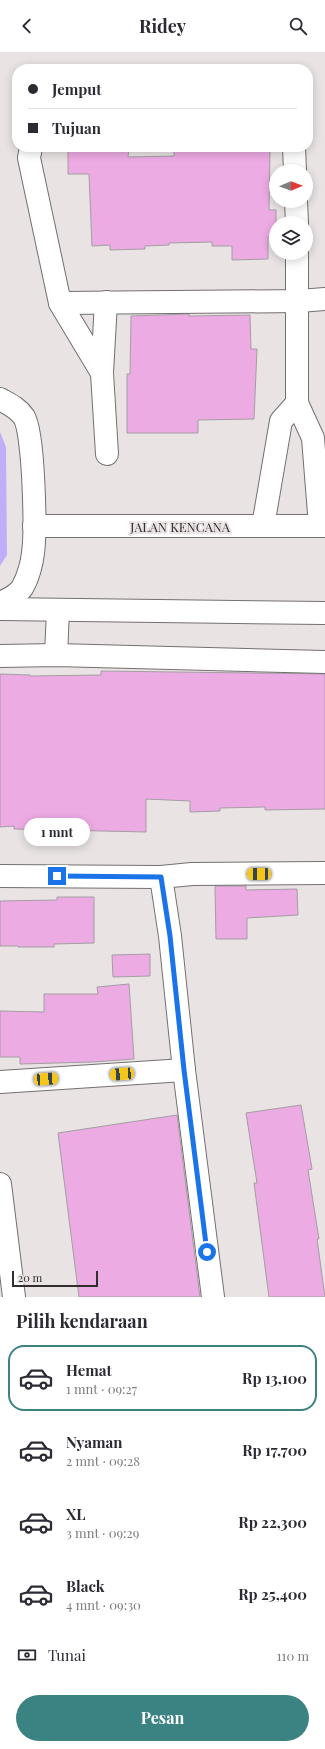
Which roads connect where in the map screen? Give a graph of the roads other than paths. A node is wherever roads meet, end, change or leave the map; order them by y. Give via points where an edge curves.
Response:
1 (30, 152) edge
2 (294, 152) edge
3 (295, 164) edge
4 (297, 260) edge
5 (325, 299) edge
6 (298, 301) junction
7 (106, 302) junction
8 (60, 303) junction
9 (102, 373) junction
10 (2, 396) edge
11 (297, 403) junction
12 (107, 454) dead end
13 (34, 526) junction
14 (263, 526) junction
15 (322, 526) edge
16 (0, 603) edge
17 (0, 609) edge
18 (58, 610) junction
19 (325, 613) edge
20 (56, 655) junction
21 (0, 656) edge
22 (325, 662) edge
23 (325, 873) edge
24 (0, 876) edge
25 (161, 877) junction
26 (184, 1070) junction
27 (0, 1082) edge
28 (0, 1184) edge
29 (5, 1260) edge
30 (14, 1297) edge
31 (213, 1297) edge

1 - 8 street
2 - 3 street
4 - 6 street
5 - 6 street
6 - 7 street
6 - 11 street
7 - 8 street
7 - 9 street
8 - 9 street
9 - 12 street
10 - 13 street via 25,418 30,433
11 - 14 street via 281,422
11 - 15 street via 313,438
13 - 14 street, JALAN KENCANA
13 - 16 street via 33,553 22,588
14 - 15 street, JALAN KENCANA
17 - 18 street
18 - 19 street
18 - 20 street
20 - 21 street
20 - 22 street
23 - 25 street via 192,874
24 - 25 street
25 - 26 street
26 - 27 street
26 - 31 street
28 - 29 street
29 - 30 street

